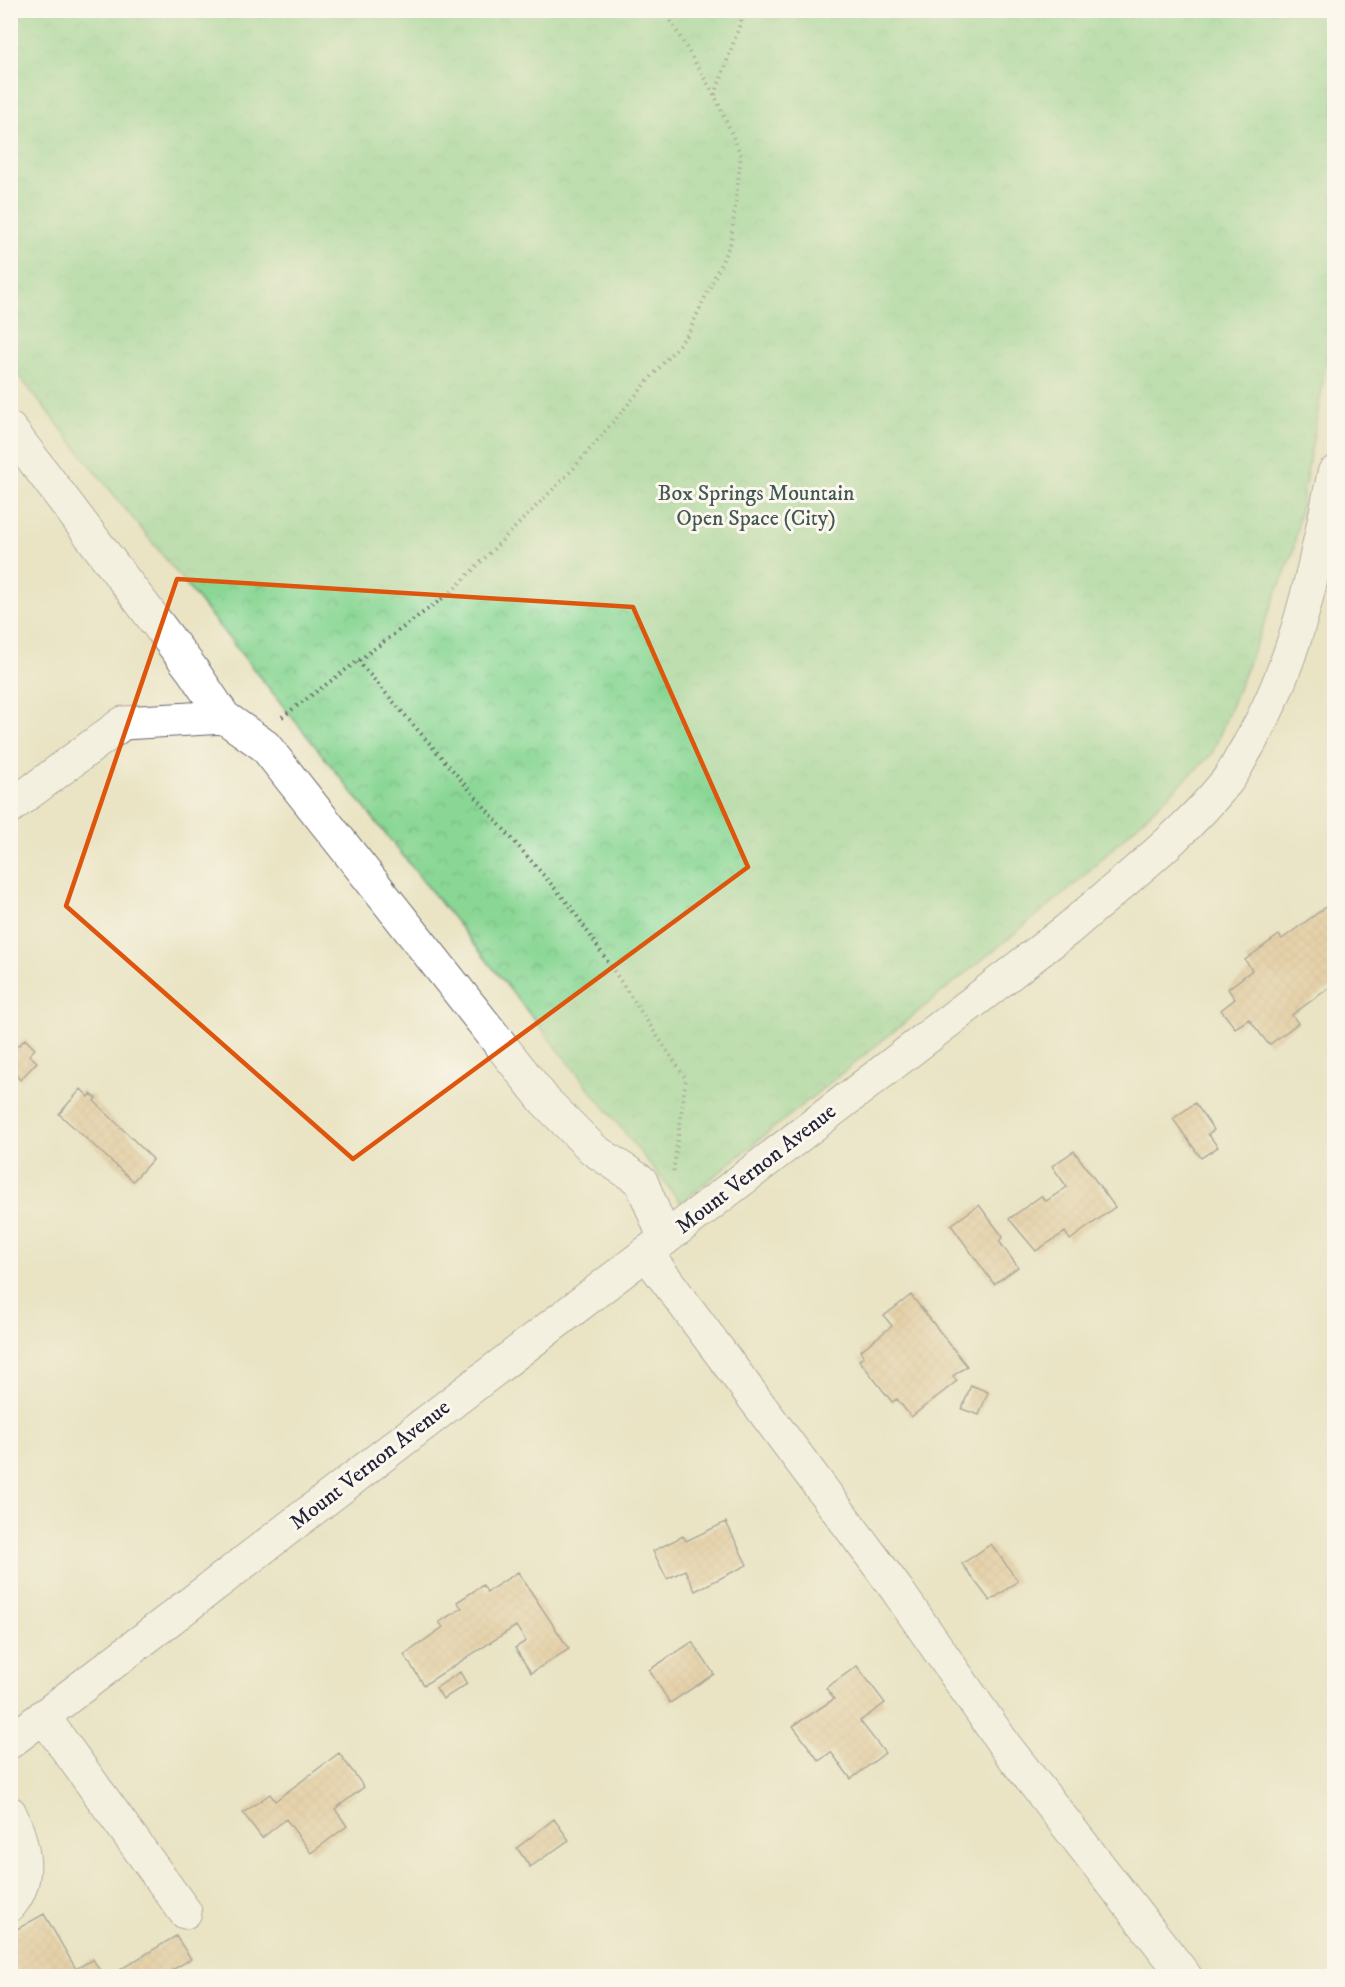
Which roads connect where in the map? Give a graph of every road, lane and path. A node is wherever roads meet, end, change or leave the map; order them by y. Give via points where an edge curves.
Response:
1 (664, 10) edge
2 (745, 10) edge
3 (715, 96) junction
4 (10, 429) edge
5 (1335, 473) edge
6 (358, 660) junction
7 (224, 717) junction
8 (254, 738) junction
9 (10, 807) edge
10 (652, 1207) junction
11 (655, 1246) junction
12 (44, 1716) junction
13 (10, 1742) edge
14 (10, 1813) edge
15 (10, 1905) edge
16 (185, 1912) dead end
17 (1185, 1977) edge

1 - 3 path
2 - 3 path
3 - 6 path via 741,155 732,242 687,334 573,469 451,592
4 - 7 street via 194,671
5 - 11 street, Mount Vernon Avenue via 1310,590 1266,715 1229,779 1194,819 1066,930
6 - 8 path
6 - 10 path via 571,906 686,1079 676,1170
7 - 8 street
7 - 9 street via 123,723
8 - 10 street via 265,746 351,853 545,1101 594,1150 641,1181
10 - 11 street
11 - 12 street, Mount Vernon Avenue
11 - 17 street via 1006,1747
12 - 13 street, Mount Vernon Avenue
12 - 16 street
14 - 15 street via 20,1834 25,1871

